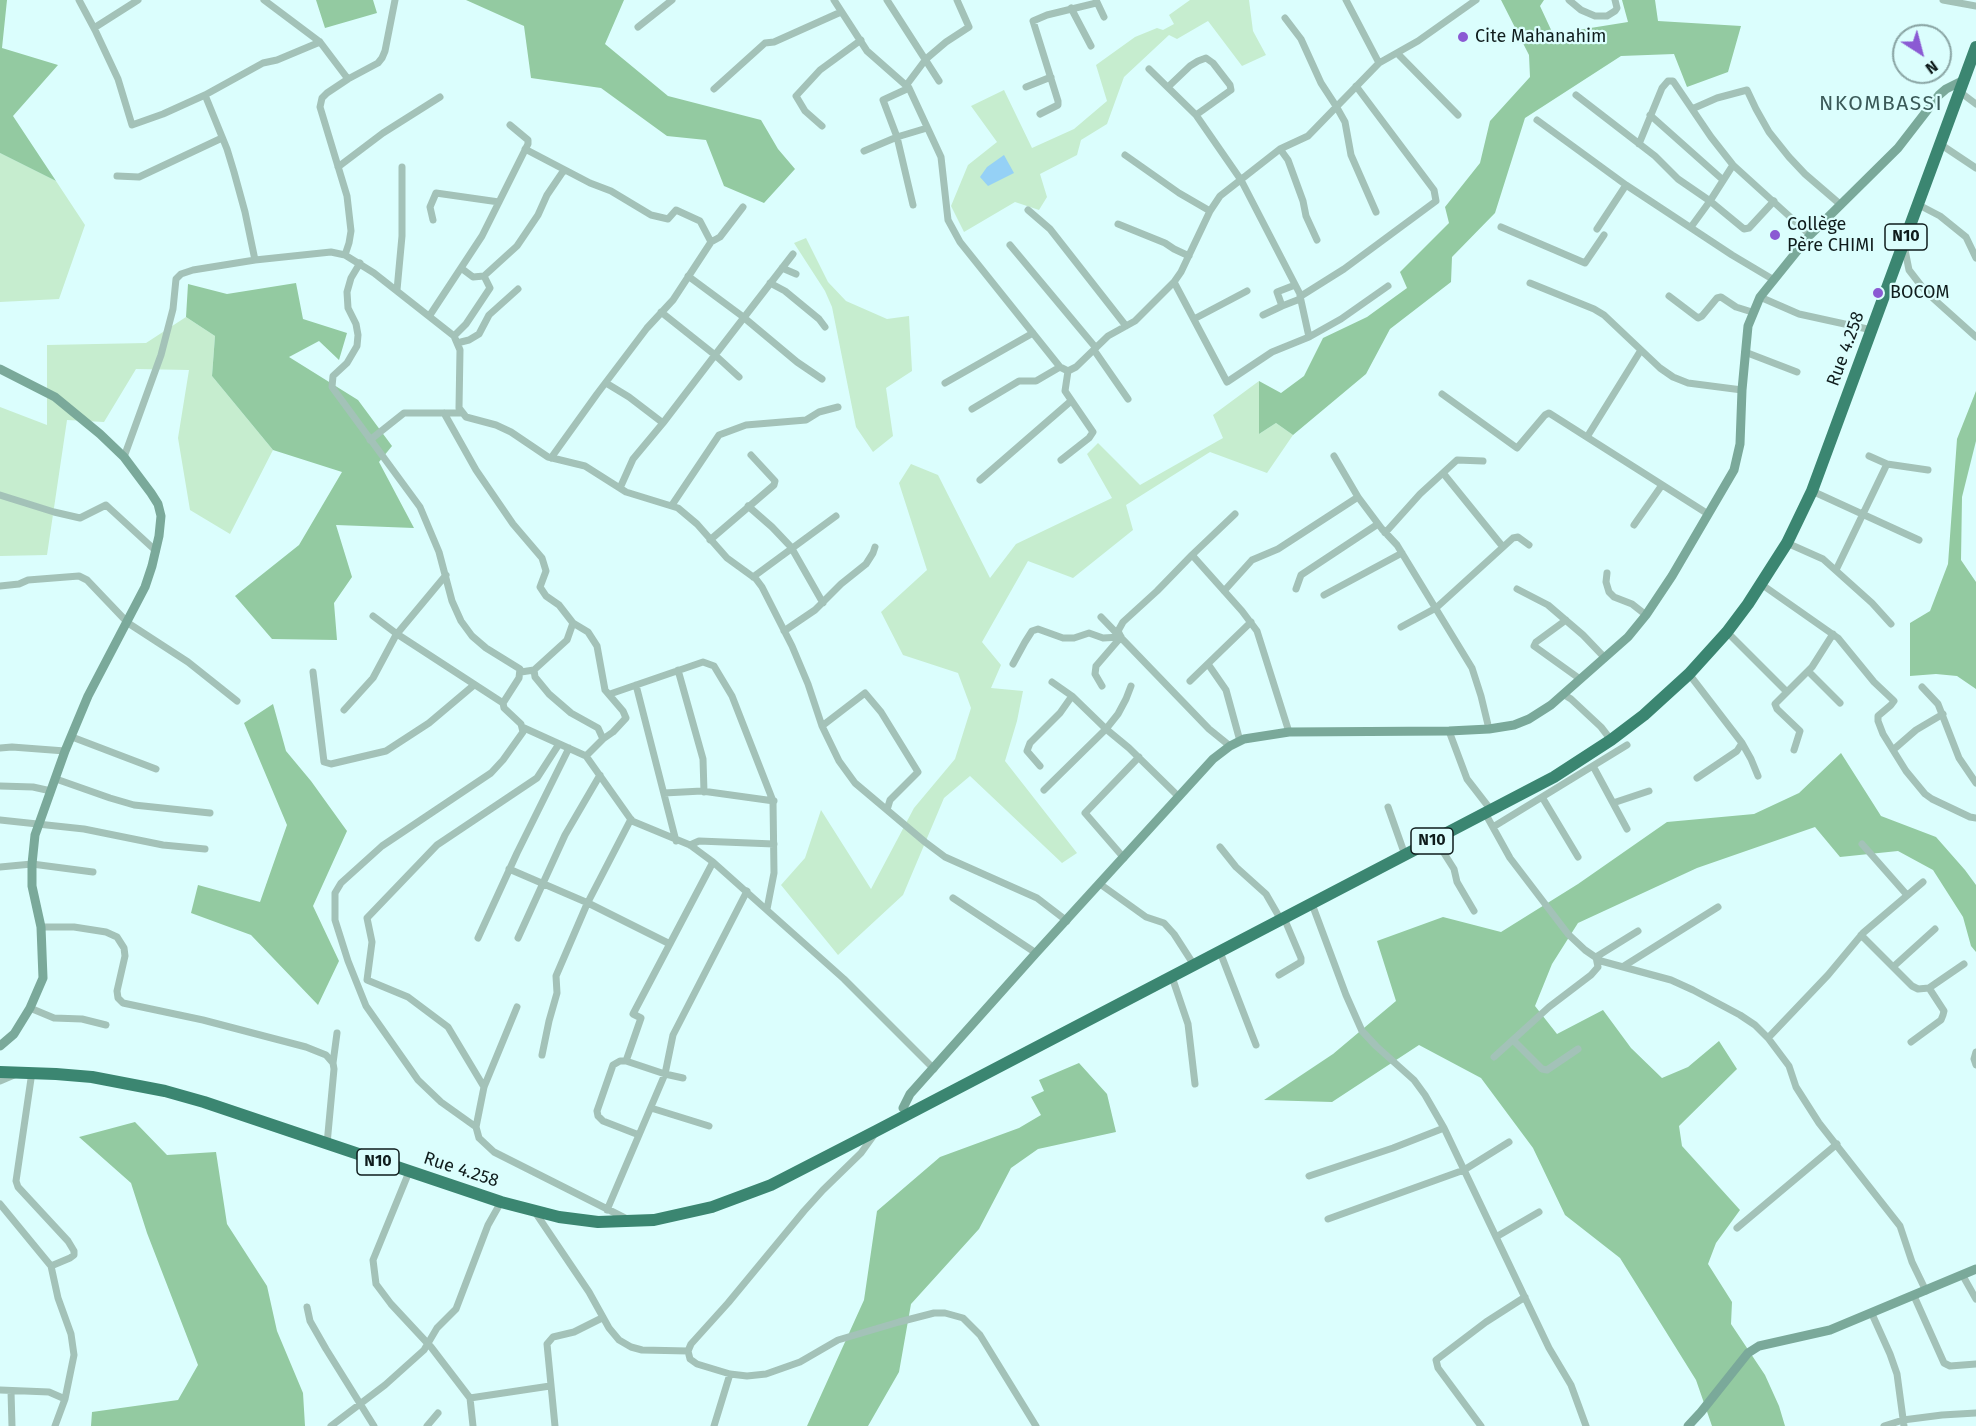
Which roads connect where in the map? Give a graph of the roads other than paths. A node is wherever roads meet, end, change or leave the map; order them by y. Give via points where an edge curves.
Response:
1 (79, 0) edge
2 (138, 0) edge
3 (264, 0) edge
4 (395, 0) edge
5 (672, 0) edge
6 (834, 0) edge
7 (887, 0) edge
8 (957, 0) edge
9 (1346, 0) edge
10 (1476, 0) edge
11 (1569, 0) edge
12 (1616, 0) edge
13 (1943, 0) edge
14 (1096, 2) edge
15 (1976, 6) edge
16 (1071, 8) junction
17 (841, 12) junction
18 (1104, 17) dead end
19 (1285, 18) dead end
20 (638, 27) dead end
21 (94, 28) junction
22 (861, 40) junction
23 (320, 42) junction
24 (1091, 46) dead end
25 (1976, 47) edge
26 (1398, 54) junction
27 (926, 59) junction
28 (1378, 63) junction
29 (1149, 69) dead end
30 (1051, 77) junction
31 (348, 79) junction
32 (1964, 80) junction
33 (939, 81) dead end
34 (909, 85) junction
35 (1026, 87) dead end
36 (1168, 87) junction
37 (1356, 87) junction
38 (714, 89) dead end
39 (1959, 92) junction
40 (205, 95) junction
41 (1576, 95) dead end
42 (440, 97) dead end
43 (1976, 104) edge
44 (1336, 105) junction
45 (1692, 109) junction
46 (1040, 114) dead end
47 (1196, 115) junction
48 (1458, 115) dead end
49 (1650, 115) junction
50 (1537, 120) dead end
51 (510, 125) dead end
52 (822, 126) dead end
53 (927, 128) junction
54 (897, 137) junction
55 (222, 138) junction
56 (1639, 144) junction
57 (1940, 144) junction
58 (1280, 149) junction
59 (525, 150) junction
60 (864, 151) dead end
61 (1125, 155) dead end
62 (1733, 165) junction
63 (338, 167) junction
64 (402, 167) dead end
65 (1976, 168) edge
66 (564, 170) junction
67 (117, 177) dead end
68 (1241, 180) junction
69 (1723, 180) junction
70 (1626, 185) junction
71 (1710, 201) junction
72 (1774, 201) junction
73 (499, 202) junction
74 (1917, 204) junction
75 (913, 205) dead end
76 (1841, 205) junction
77 (743, 207) dead end
78 (1028, 210) dead end
79 (1210, 211) junction
80 (1376, 212) dead end
81 (433, 220) dead end
82 (1118, 224) dead end
83 (1501, 227) dead end
84 (1691, 227) junction
85 (1597, 229) dead end
86 (1604, 235) dead end
87 (1809, 235) junction
88 (1317, 240) dead end
89 (711, 242) junction
90 (1903, 243) junction
91 (1010, 245) dead end
92 (793, 254) dead end
93 (345, 255) junction
94 (1189, 256) junction
95 (1976, 258) edge
96 (255, 260) junction
97 (360, 263) junction
98 (461, 268) junction
99 (782, 268) junction
100 (796, 274) dead end
101 (484, 276) junction
102 (688, 276) junction
103 (1773, 280) junction
104 (1174, 282) junction
105 (770, 283) junction
106 (1530, 283) dead end
107 (1295, 285) junction
108 (1388, 286) dead end
109 (518, 289) dead end
110 (397, 290) junction
111 (1247, 291) dead end
112 (1669, 296) dead end
113 (1300, 297) junction
114 (1760, 297) junction
115 (1282, 306) junction
116 (662, 312) junction
117 (1752, 312) junction
118 (430, 315) junction
119 (1263, 315) dead end
120 (744, 317) junction
121 (1194, 319) junction
122 (1126, 326) junction
123 (825, 327) dead end
124 (1872, 330) junction
125 (1033, 333) junction
126 (1309, 337) junction
127 (1976, 337) edge
128 (456, 339) junction
129 (1095, 349) junction
130 (1641, 350) junction
131 (1745, 352) junction
132 (715, 355) junction
133 (1060, 367) junction
134 (0, 369) edge
135 (1068, 371) junction
136 (1797, 372) dead end
137 (739, 377) dead end
138 (822, 379) dead end
139 (606, 382) junction
140 (945, 383) dead end
141 (1742, 390) junction
142 (1442, 394) dead end
143 (1128, 399) dead end
144 (1071, 402) junction
145 (838, 407) dead end
146 (972, 409) dead end
147 (444, 413) junction
148 (462, 413) junction
149 (663, 423) junction
150 (1587, 437) junction
151 (370, 440) junction
152 (751, 455) dead end
153 (1334, 456) dead end
154 (1869, 456) dead end
155 (124, 457) junction
156 (551, 458) junction
157 (1061, 460) dead end
158 (1483, 461) dead end
159 (1887, 464) junction
160 (1928, 470) dead end
161 (1443, 473) junction
162 (980, 480) dead end
163 (1662, 485) junction
164 (620, 488) junction
165 (1812, 491) junction
166 (0, 495) edge
167 (1358, 497) junction
168 (672, 505) junction
169 (748, 506) junction
170 (1235, 514) dead end
171 (1708, 514) junction
172 (1863, 515) junction
173 (836, 516) dead end
174 (1378, 524) junction
175 (1634, 525) dead end
176 (1385, 533) junction
177 (710, 540) junction
178 (1919, 540) dead end
179 (1786, 543) junction
180 (1529, 545) dead end
181 (791, 547) junction
182 (875, 547) dead end
183 (1503, 547) junction
184 (156, 551) junction
185 (1402, 553) junction
186 (1192, 555) junction
187 (1836, 570) junction
188 (1607, 573) dead end
189 (446, 575) junction
190 (753, 577) junction
191 (1761, 584) junction
192 (0, 586) edge
193 (1296, 589) dead end
194 (1517, 589) dead end
195 (1224, 591) junction
196 (1324, 595) dead end
197 (823, 603) junction
198 (1436, 608) junction
199 (1646, 615) junction
200 (373, 616) dead end
201 (1101, 618) dead end
202 (1566, 620) junction
203 (1251, 622) junction
204 (128, 623) junction
205 (573, 623) junction
206 (1891, 624) dead end
207 (1401, 627) dead end
208 (784, 631) junction
209 (1727, 632) junction
210 (397, 634) junction
211 (1833, 634) junction
212 (1121, 637) junction
213 (1605, 657) junction
214 (1013, 664) dead end
215 (1208, 664) junction
216 (534, 670) junction
217 (678, 670) junction
218 (1808, 671) junction
219 (313, 672) dead end
220 (521, 672) junction
221 (1689, 674) junction
222 (1580, 679) junction
223 (1190, 681) dead end
224 (1052, 682) dead end
225 (474, 685) junction
226 (636, 686) junction
227 (1102, 686) dead end
228 (1131, 686) dead end
229 (1922, 687) dead end
230 (1787, 692) junction
231 (610, 694) junction
232 (1563, 694) junction
233 (1072, 696) junction
234 (237, 701) dead end
235 (503, 704) junction
236 (1840, 704) dead end
237 (344, 710) dead end
238 (1943, 714) junction
239 (822, 726) junction
240 (522, 727) junction
241 (1106, 729) junction
242 (1489, 729) junction
243 (1449, 731) junction
244 (1289, 732) junction
245 (72, 737) junction
246 (603, 739) junction
247 (1611, 740) junction
248 (1240, 741) junction
249 (1742, 743) junction
250 (560, 744) junction
251 (1627, 745) dead end
252 (1230, 746) junction
253 (0, 748) edge
254 (569, 748) junction
255 (1794, 750) dead end
256 (1893, 750) junction
257 (65, 751) junction
258 (586, 756) junction
259 (1139, 757) junction
260 (1040, 766) dead end
261 (1593, 766) junction
262 (156, 769) dead end
263 (600, 775) junction
264 (1758, 776) dead end
265 (56, 778) junction
266 (1697, 778) dead end
267 (1976, 783) edge
268 (0, 786) edge
269 (1044, 790) dead end
270 (51, 791) junction
271 (1649, 791) dead end
272 (704, 792) junction
273 (664, 793) junction
274 (1179, 797) junction
275 (1542, 797) junction
276 (773, 801) junction
277 (1613, 803) junction
278 (1388, 807) dead end
279 (887, 810) junction
280 (1488, 811) junction
281 (210, 813) dead end
282 (1976, 818) edge
283 (631, 819) junction
284 (0, 820) edge
285 (39, 824) junction
286 (1493, 827) junction
287 (1627, 830) dead end
288 (1435, 839) junction
289 (676, 841) junction
290 (774, 844) junction
291 (1862, 844) dead end
292 (690, 845) junction
293 (1220, 847) dead end
294 (205, 849) dead end
295 (1405, 855) junction
296 (1578, 857) dead end
297 (1124, 858) junction
298 (713, 862) junction
299 (32, 864) junction
300 (0, 867) edge
301 (509, 869) junction
302 (93, 872) dead end
303 (1923, 882) dead end
304 (543, 883) junction
305 (1100, 884) junction
306 (747, 891) junction
307 (1907, 896) junction
308 (953, 898) dead end
309 (588, 903) junction
310 (1312, 904) junction
311 (1718, 907) dead end
312 (767, 909) junction
313 (1474, 911) dead end
314 (1283, 919) junction
315 (1067, 921) junction
316 (40, 927) junction
317 (1935, 929) dead end
318 (1638, 931) dead end
319 (1862, 935) junction
320 (478, 938) dead end
321 (518, 938) dead end
322 (670, 944) junction
323 (1220, 952) junction
324 (1036, 953) junction
325 (1596, 957) junction
326 (1964, 964) dead end
327 (1194, 965) junction
328 (1624, 966) junction
329 (1893, 967) junction
330 (1279, 975) dead end
331 (1172, 976) junction
332 (1929, 987) junction
333 (517, 1007) dead end
334 (30, 1008) junction
335 (106, 1025) dead end
336 (337, 1033) dead end
337 (1768, 1038) junction
338 (1513, 1040) junction
339 (1911, 1042) dead end
340 (1256, 1045) dead end
341 (0, 1046) edge
342 (1578, 1049) dead end
343 (1976, 1052) edge
344 (542, 1055) dead end
345 (1494, 1057) dead end
346 (626, 1061) junction
347 (333, 1063) junction
348 (1976, 1065) edge
349 (934, 1069) junction
350 (0, 1072) edge
351 (27, 1072) junction
352 (665, 1074) junction
353 (683, 1078) dead end
354 (0, 1081) edge
355 (1195, 1084) dead end
356 (484, 1087) junction
357 (651, 1108) junction
358 (902, 1113) junction
359 (476, 1126) junction
360 (709, 1126) dead end
361 (1444, 1128) junction
362 (876, 1131) junction
363 (639, 1135) junction
364 (1509, 1142) dead end
365 (327, 1144) junction
366 (1837, 1144) junction
367 (1464, 1170) junction
368 (409, 1172) junction
369 (1309, 1176) dead end
370 (501, 1202) junction
371 (0, 1204) edge
372 (607, 1210) junction
373 (535, 1212) junction
374 (1539, 1212) dead end
375 (1328, 1220) dead end
376 (632, 1221) junction
377 (1737, 1228) dead end
378 (1496, 1237) junction
379 (51, 1266) junction
380 (1976, 1269) edge
381 (1963, 1275) junction
382 (1926, 1291) junction
383 (1914, 1296) junction
384 (1525, 1298) junction
385 (1976, 1299) edge
386 (307, 1307) dead end
387 (1872, 1314) junction
388 (602, 1318) junction
389 (429, 1344) junction
390 (688, 1351) junction
391 (1976, 1364) edge
392 (730, 1374) junction
393 (550, 1386) junction
394 (0, 1390) edge
395 (11, 1391) junction
396 (470, 1398) junction
397 (65, 1399) junction
398 (360, 1403) junction
399 (438, 1413) dead end
400 (1976, 1413) edge
401 (1904, 1423) edge
402 (12, 1426) edge
403 (55, 1426) edge
404 (330, 1426) edge
405 (374, 1426) edge
406 (427, 1426) edge
407 (473, 1426) edge
408 (555, 1426) edge
409 (714, 1426) edge
410 (1036, 1426) edge
411 (1481, 1426) edge
412 (1586, 1426) edge
413 (1688, 1426) edge
414 (1884, 1426) edge

1 - 21 street
2 - 21 street
3 - 23 street
4 - 31 street via 382,58
5 - 20 street
6 - 17 street
7 - 27 street
8 - 27 street via 969,27
9 - 28 street
10 - 26 street
11 - 12 street via 1595,16 1615,11
13 - 15 street
14 - 16 street
14 - 18 street
16 - 24 street
16 - 30 street via 1033,21
17 - 22 street
17 - 38 street via 765,43
19 - 44 street via 1301,39
21 - 40 street via 118,79 132,125
22 - 34 street via 867,51
22 - 52 street via 820,70 796,96 805,111
23 - 31 street
23 - 40 street via 262,63
25 - 32 highway, Rue 4.258 / N10
26 - 28 street
26 - 48 street
27 - 33 street
27 - 34 street
28 - 37 street
29 - 36 street
30 - 35 street
30 - 46 street via 1058,103
31 - 63 street via 322,98 320,106
32 - 39 highway, Rue 4.258 / N10
32 - 76 main road via 1939,95 1898,148
34 - 53 street
34 - 54 street via 883,100
36 - 47 street
36 - 47 street via 1198,60 1206,58 1213,63 1231,90
37 - 44 street
37 - 113 street via 1434,190 1436,201
39 - 43 street
39 - 57 highway, Rue 4.258 / N10
40 - 55 street
41 - 56 street
42 - 63 street
44 - 58 street via 1308,136
44 - 80 street via 1345,122 1351,155
45 - 49 street via 1671,80 1662,88
45 - 62 street
45 - 76 street via 1748,90 1770,132 1790,157
47 - 68 street
49 - 56 street
49 - 69 street
50 - 70 street
51 - 59 street via 528,140
53 - 54 street
53 - 125 street via 940,157 948,220 960,242
54 - 60 street
54 - 75 street
55 - 67 street via 139,177
55 - 96 street
56 - 71 street
57 - 65 street
57 - 74 highway, Rue 4.258 / N10
58 - 68 street
58 - 88 street via 1288,160
59 - 66 street
59 - 73 street
61 - 79 street
62 - 69 street
62 - 72 street
63 - 93 street via 351,231
64 - 110 street
66 - 89 street via 651,215 668,219 676,210 700,221
66 - 101 street via 517,246
68 - 79 street via 1220,196
68 - 107 street
69 - 71 street
70 - 84 street
70 - 85 street
71 - 72 street via 1746,230
71 - 84 street
72 - 87 street
73 - 81 street via 436,193 430,207
73 - 98 street
74 - 90 highway, Rue 4.258 / N10
74 - 95 street via 1966,237
76 - 87 main road
77 - 89 street via 720,237
78 - 122 street via 1050,229
79 - 94 street
82 - 94 street
83 - 86 street via 1585,263
84 - 103 street
87 - 103 main road
89 - 102 street
90 - 124 highway, Rue 4.258 / N10
90 - 127 street via 1909,270 1926,292
91 - 129 street
92 - 99 street
93 - 96 street via 331,252
93 - 97 street
94 - 104 street
96 - 155 street via 193,270 176,279 161,355
97 - 110 street
97 - 151 street via 347,292 348,308 356,324 357,346 331,381 334,392
98 - 101 street via 473,277
98 - 118 street
99 - 100 street
99 - 105 street
101 - 128 street via 490,288
102 - 116 street
102 - 120 street
103 - 114 main road
104 - 121 street
104 - 122 street
105 - 120 street
105 - 123 street via 785,291
106 - 130 street via 1604,315
107 - 113 street
107 - 115 street via 1277,292
108 - 126 street
109 - 128 street via 489,315 479,334 469,340
110 - 118 street
111 - 121 street
112 - 117 street via 1698,318 1721,297
113 - 115 street
113 - 126 street
114 - 117 main road
114 - 124 street via 1799,314
115 - 119 street
116 - 132 street
116 - 139 street
117 - 131 main road
118 - 128 street
120 - 132 street
120 - 138 street
121 - 126 street via 1227,382 1272,352
122 - 129 street
124 - 165 highway, Rue 4.258 / N10
125 - 133 street
125 - 140 street
128 - 148 street
129 - 135 street
129 - 143 street
130 - 141 street via 1660,368 1688,383
130 - 150 street
131 - 136 street
131 - 141 main road
132 - 137 street
132 - 149 street
133 - 135 street
133 - 146 street via 1036,381 1019,381
134 - 155 main road via 55,397
135 - 144 street via 1065,391
139 - 149 street
139 - 156 street
141 - 171 main road via 1740,444 1734,470
142 - 150 street via 1517,448 1547,413
144 - 157 street via 1093,432
144 - 162 street
145 - 168 street via 806,420 746,425 719,435
147 - 148 street
147 - 151 street via 404,412
147 - 205 street via 476,470 542,558 546,571 540,587
148 - 156 street via 511,432
149 - 164 street via 633,459
150 - 163 street
151 - 189 street via 420,507
152 - 169 street via 776,481
153 - 167 street
154 - 159 street
155 - 184 main road via 158,504 161,516
156 - 164 street via 585,466
158 - 161 street via 1457,460
159 - 160 street
159 - 172 street
161 - 176 street
161 - 183 street
163 - 171 street
163 - 175 street
164 - 168 street
165 - 172 street
165 - 179 highway, N10
166 - 184 street via 80,518 106,505
167 - 174 street
167 - 195 street via 1278,549 1249,562
168 - 177 street via 687,514
169 - 177 street
169 - 181 street
170 - 186 street
171 - 199 main road
172 - 178 street
172 - 187 street
173 - 181 street
174 - 176 street
174 - 193 street via 1300,575
176 - 185 street
177 - 190 street
179 - 187 street via 1817,555
179 - 191 highway, N10
180 - 183 street via 1515,536
181 - 190 street
181 - 197 street
182 - 197 street via 866,564
183 - 198 street
184 - 204 main road
185 - 196 street
185 - 198 street
186 - 195 street
186 - 212 street via 1123,622 1118,631
187 - 206 street
188 - 199 street via 1609,592
189 - 210 street
189 - 220 street via 454,608 466,628 486,648
190 - 208 street
191 - 209 highway, N10
191 - 211 street
192 - 204 street via 79,576
194 - 202 street via 1548,605
195 - 203 street
197 - 208 street
198 - 207 street
198 - 242 street via 1472,668
199 - 213 main road
200 - 210 street
201 - 212 street
202 - 213 street
202 - 222 street via 1534,646
203 - 215 street
203 - 244 street
204 - 234 street via 189,662
204 - 245 main road via 105,661
205 - 216 street via 567,640
205 - 231 street via 588,632 597,646 605,690
208 - 239 street
209 - 221 highway, N10
209 - 230 street
210 - 225 street
210 - 237 street via 373,678
211 - 218 street
211 - 256 street via 1894,701 1878,716
212 - 214 street via 1103,638 1089,633 1063,638 1038,629 1032,631
212 - 227 street via 1095,666
212 - 252 street
213 - 222 main road
215 - 223 street
215 - 248 street via 1226,690
216 - 220 street
216 - 246 street via 549,694 571,713 598,728
217 - 226 street
217 - 272 street via 704,759
217 - 276 street via 703,662 714,666 732,696
218 - 230 street
218 - 236 street
219 - 225 street via 324,762 331,764 386,751 429,723
220 - 235 street
221 - 247 highway, N10
221 - 249 street
222 - 232 main road
224 - 233 street
225 - 235 street
226 - 231 street
226 - 273 street
228 - 241 street
229 - 238 street
230 - 255 street via 1776,706 1800,731
231 - 246 street via 626,718
232 - 242 main road via 1528,719
232 - 247 street
233 - 241 street
233 - 260 street via 1030,743 1027,751
235 - 240 street
238 - 256 street
238 - 267 street via 1959,758
239 - 279 street via 855,783
239 - 279 street via 865,693 882,712 918,772 890,800
240 - 250 street
240 - 359 street via 521,736 492,773 382,846 335,893 335,920 366,1005 417,1080
241 - 259 street
241 - 269 street
242 - 243 main road
243 - 244 main road
243 - 280 street via 1467,779
244 - 248 main road
245 - 257 main road
245 - 262 street
246 - 258 street
247 - 280 highway, N10 via 1562,772
248 - 252 main road
249 - 264 street
249 - 266 street via 1737,751
250 - 254 street
250 - 356 street via 537,778 437,845 367,918 372,942 367,980 408,997 448,1028
251 - 261 street
252 - 274 main road
253 - 257 street
254 - 258 street
254 - 301 street
256 - 282 street via 1928,797
257 - 265 main road
258 - 263 street
259 - 274 street
259 - 297 street via 1085,813
261 - 275 street
261 - 277 street
263 - 283 street
263 - 304 street
265 - 270 main road
265 - 281 street via 134,805
268 - 270 street via 33,786
270 - 285 main road
271 - 277 street
272 - 273 street
272 - 276 street
273 - 289 street
274 - 297 main road
275 - 286 street
275 - 296 street
276 - 290 street
277 - 287 street
278 - 295 street
279 - 315 street via 945,857 1037,898
280 - 286 street
280 - 288 highway, N10
283 - 289 street
283 - 309 street
284 - 285 street
285 - 294 street
285 - 299 main road
286 - 325 street via 1510,858 1568,934
288 - 295 highway, N10
288 - 313 street
289 - 292 street
290 - 292 street via 699,841
290 - 312 street via 774,873
291 - 307 street
292 - 298 street
293 - 314 street via 1266,894
295 - 310 highway, N10
297 - 305 main road
298 - 306 street
298 - 322 street
299 - 300 street
299 - 302 street
299 - 316 main road
301 - 304 street
301 - 320 street
303 - 307 street
304 - 309 street
304 - 321 street
305 - 315 main road
305 - 327 street via 1146,917 1164,923
306 - 312 street
306 - 352 street via 673,1035
307 - 319 street
308 - 324 street
309 - 322 street
309 - 344 street via 556,976 557,993
310 - 314 highway, N10
310 - 361 street via 1362,1031 1420,1087
311 - 328 street
312 - 349 street
314 - 323 highway, N10
314 - 330 street via 1301,962
315 - 324 main road
316 - 334 main road via 43,978
316 - 347 street via 74,927 117,937 125,956 117,992 123,1003 306,1047 326,1055
317 - 329 street
318 - 325 street
319 - 329 street
319 - 337 street
322 - 346 street via 633,1014 641,1018
323 - 327 highway, N10
323 - 340 street
324 - 349 main road
325 - 328 street
325 - 338 street via 1598,967 1592,975
326 - 332 street
327 - 331 highway, N10
328 - 337 street via 1693,990 1740,1015
329 - 332 street via 1912,986
331 - 355 street via 1188,1024
331 - 358 highway, N10
332 - 339 street via 1944,1015
333 - 356 street
334 - 335 street via 54,1018
334 - 341 main road via 14,1035
336 - 347 street
337 - 366 street via 1789,1066 1794,1084
338 - 342 street via 1547,1070
338 - 345 street
343 - 348 street
346 - 352 street
346 - 363 street via 613,1065 597,1111 603,1121
347 - 365 street
349 - 358 main road via 909,1094
350 - 351 highway, Rue 4.258 / N10
351 - 354 street
351 - 365 highway, Rue 4.258 / N10 via 92,1077 165,1091
351 - 379 street via 16,1181 74,1251 70,1258
352 - 353 street
352 - 357 street
356 - 359 street
357 - 360 street
357 - 363 street
358 - 362 highway, Rue 4.258 / N10
359 - 372 street via 479,1138 494,1152
361 - 367 street
361 - 369 street
362 - 376 highway, Rue 4.258 / N10 via 745,1196 677,1216
362 - 390 street
363 - 372 street
364 - 367 street
365 - 368 highway, Rue 4.258 / N10
366 - 377 street
366 - 382 street via 1900,1226
367 - 375 street
367 - 378 street
368 - 370 highway, Rue 4.258 / N10
368 - 389 street via 373,1260 376,1284
370 - 373 highway, Rue 4.258 / N10
370 - 389 street via 488,1225 456,1309
371 - 379 street
372 - 376 street
373 - 376 highway, Rue 4.258 / N10 via 578,1220
373 - 388 street
374 - 378 street
378 - 384 street
379 - 397 street via 74,1355
380 - 381 main road
381 - 382 main road
381 - 385 street
382 - 383 main road
383 - 387 main road
383 - 391 street via 1944,1363
384 - 411 street via 1436,1360
384 - 412 street via 1571,1385
386 - 398 street via 310,1321
387 - 401 street via 1897,1374
387 - 413 main road via 1830,1330 1753,1349
388 - 390 street via 619,1340 631,1347
388 - 393 street via 549,1340
389 - 396 street
389 - 398 street
390 - 392 street via 697,1365
392 - 409 street
392 - 410 street via 774,1372 838,1340 945,1313 963,1318 980,1335
393 - 396 street
393 - 408 street
394 - 395 street
395 - 397 street via 48,1392
395 - 402 street
396 - 407 street
397 - 403 street
398 - 404 street
398 - 405 street
399 - 406 street
400 - 401 street
401 - 414 street

